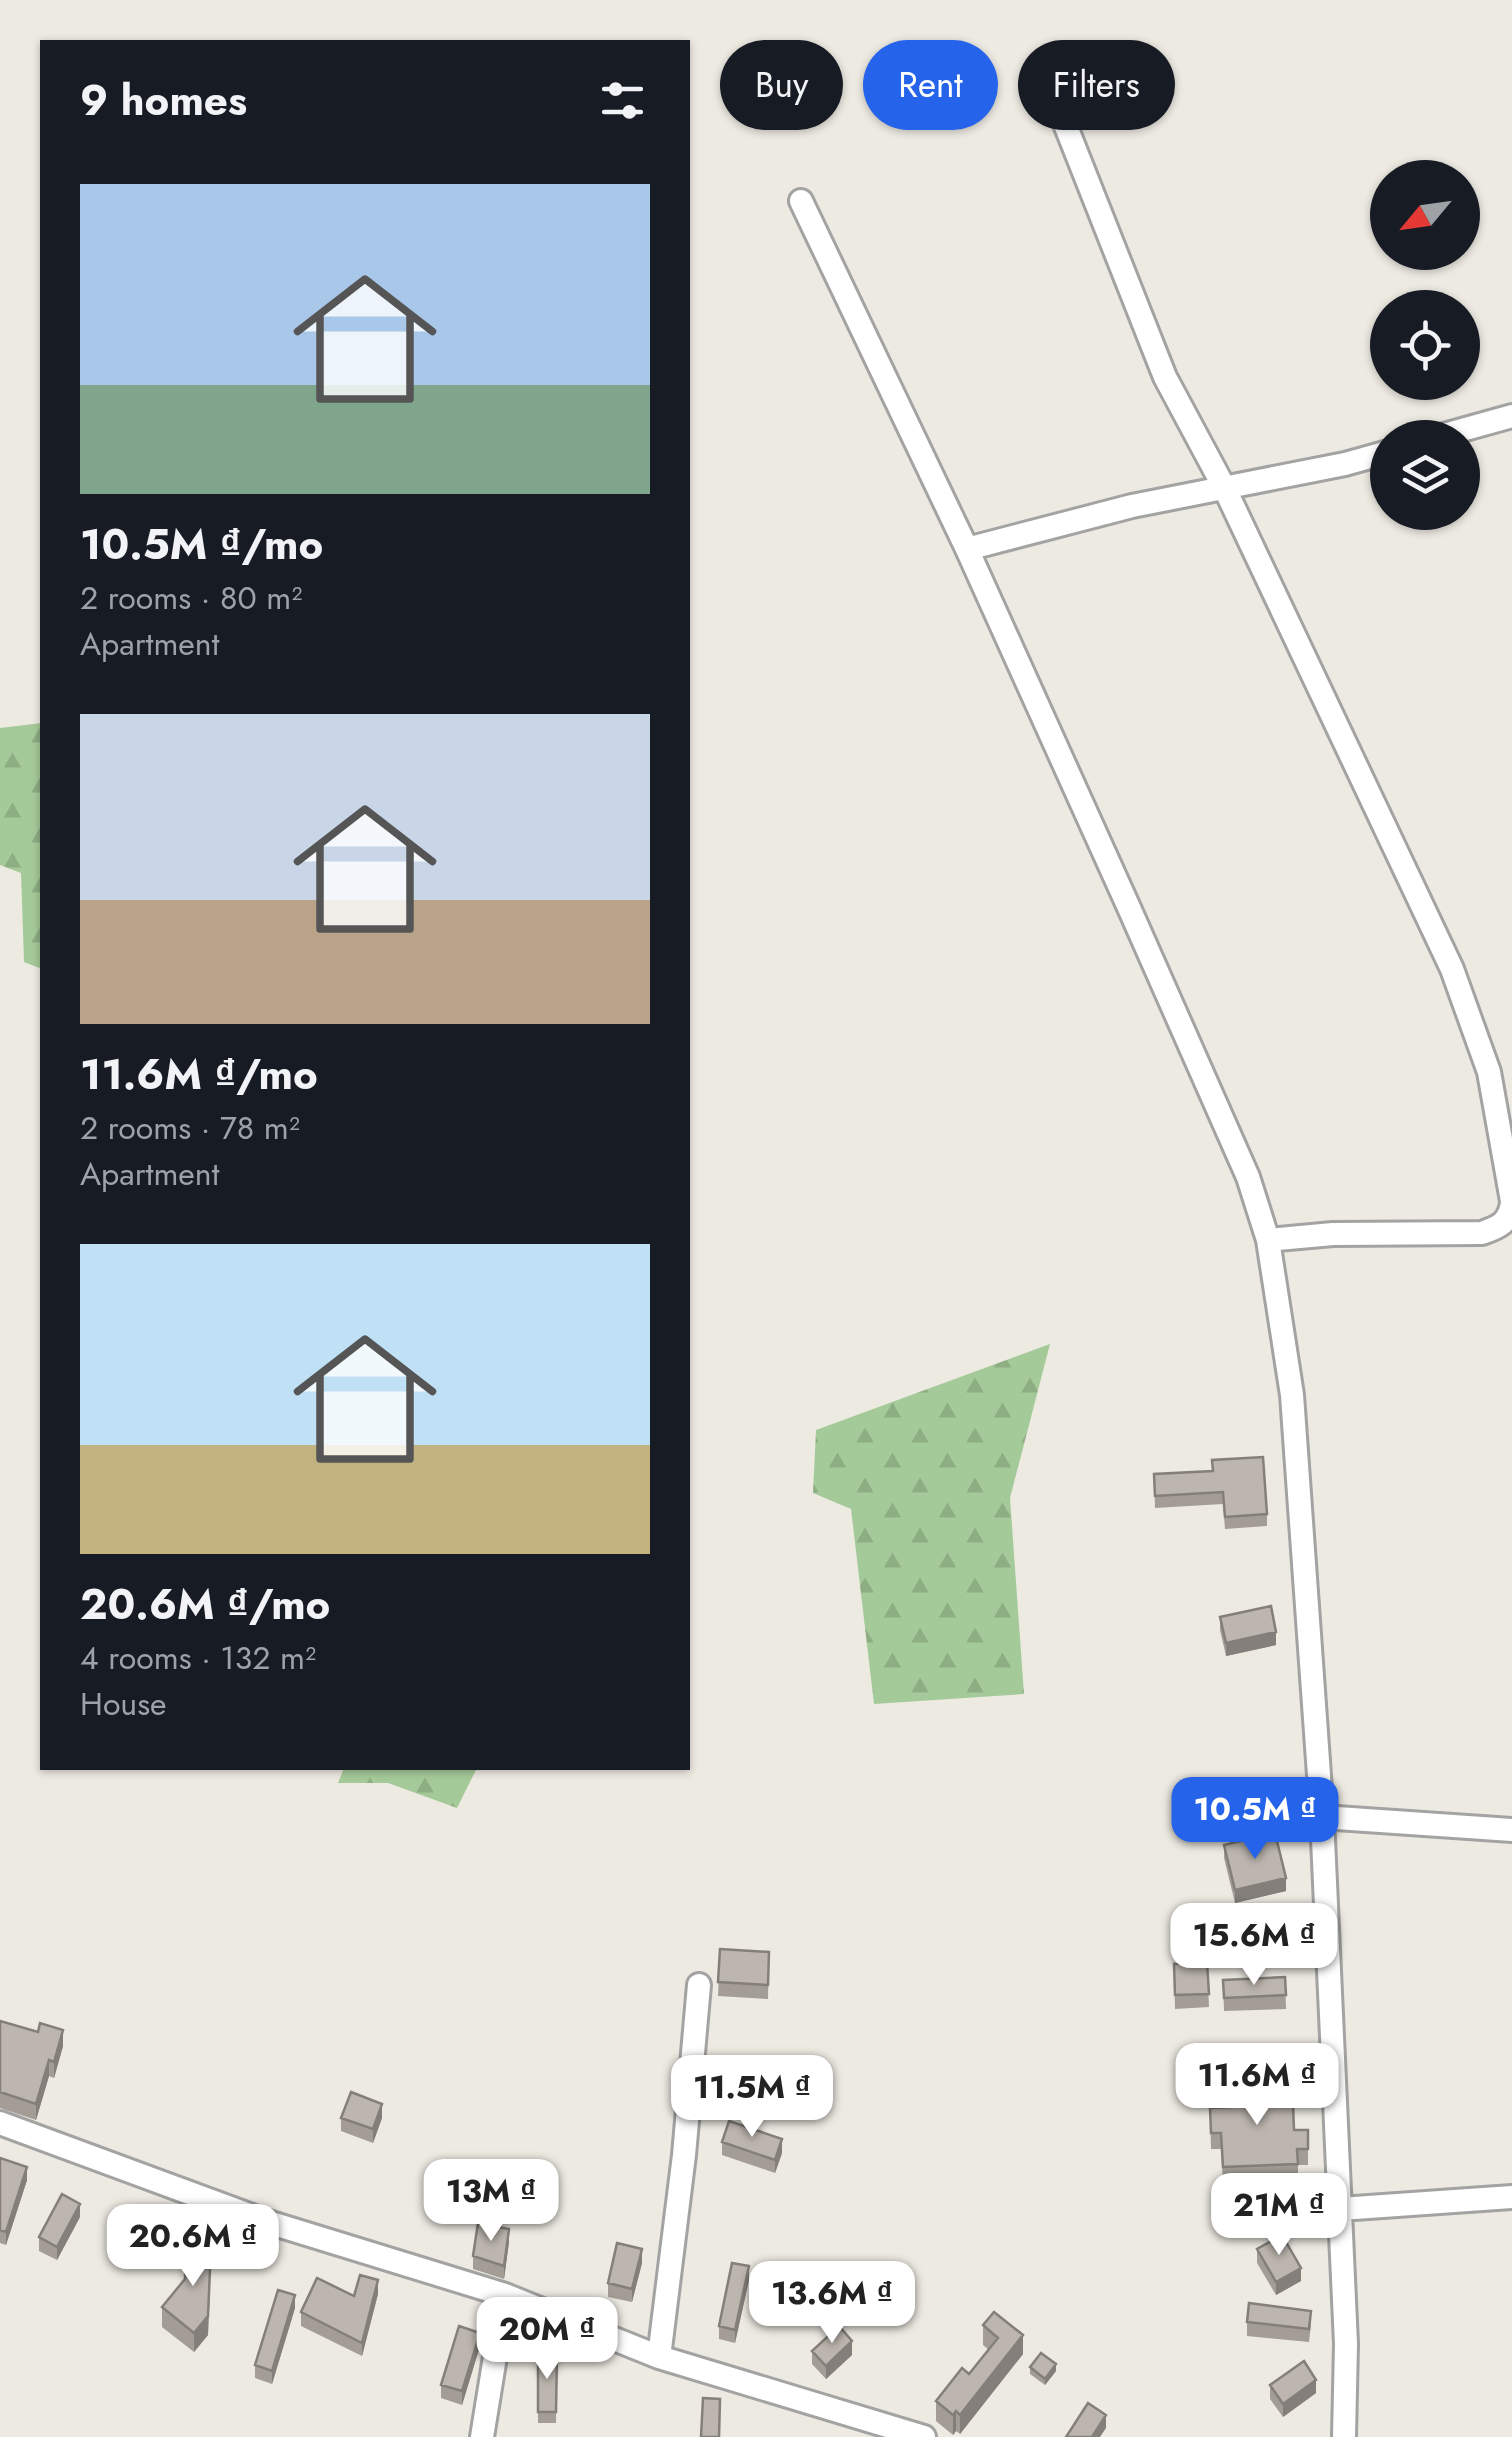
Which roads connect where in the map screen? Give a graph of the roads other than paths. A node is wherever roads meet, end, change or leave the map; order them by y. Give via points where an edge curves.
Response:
1 (1067, 130) edge
2 (801, 200) dead end
3 (1512, 416) edge
4 (1480, 425) edge
5 (1370, 457) edge
6 (1225, 489) junction
7 (967, 549) junction
8 (1512, 1202) edge
9 (1268, 1240) junction
10 (1322, 1817) junction
11 (1512, 1830) edge
12 (699, 1984) dead end
13 (0, 2123) edge
14 (1512, 2196) edge
15 (1340, 2209) junction
16 (505, 2294) junction
17 (660, 2358) junction
18 (482, 2437) edge
19 (924, 2437) edge
20 (1344, 2437) edge

1 - 6 street via 1165,377
2 - 7 street
3 - 4 street
5 - 6 street
6 - 7 street
6 - 8 street via 1452,969 1489,1072
7 - 9 street via 1248,1177
8 - 9 street via 1506,1221 1482,1233
9 - 10 street via 1292,1395
10 - 11 street
10 - 15 street
12 - 17 street
13 - 16 street via 271,2223
14 - 15 street
15 - 20 street
16 - 17 street
16 - 18 street
17 - 19 street

